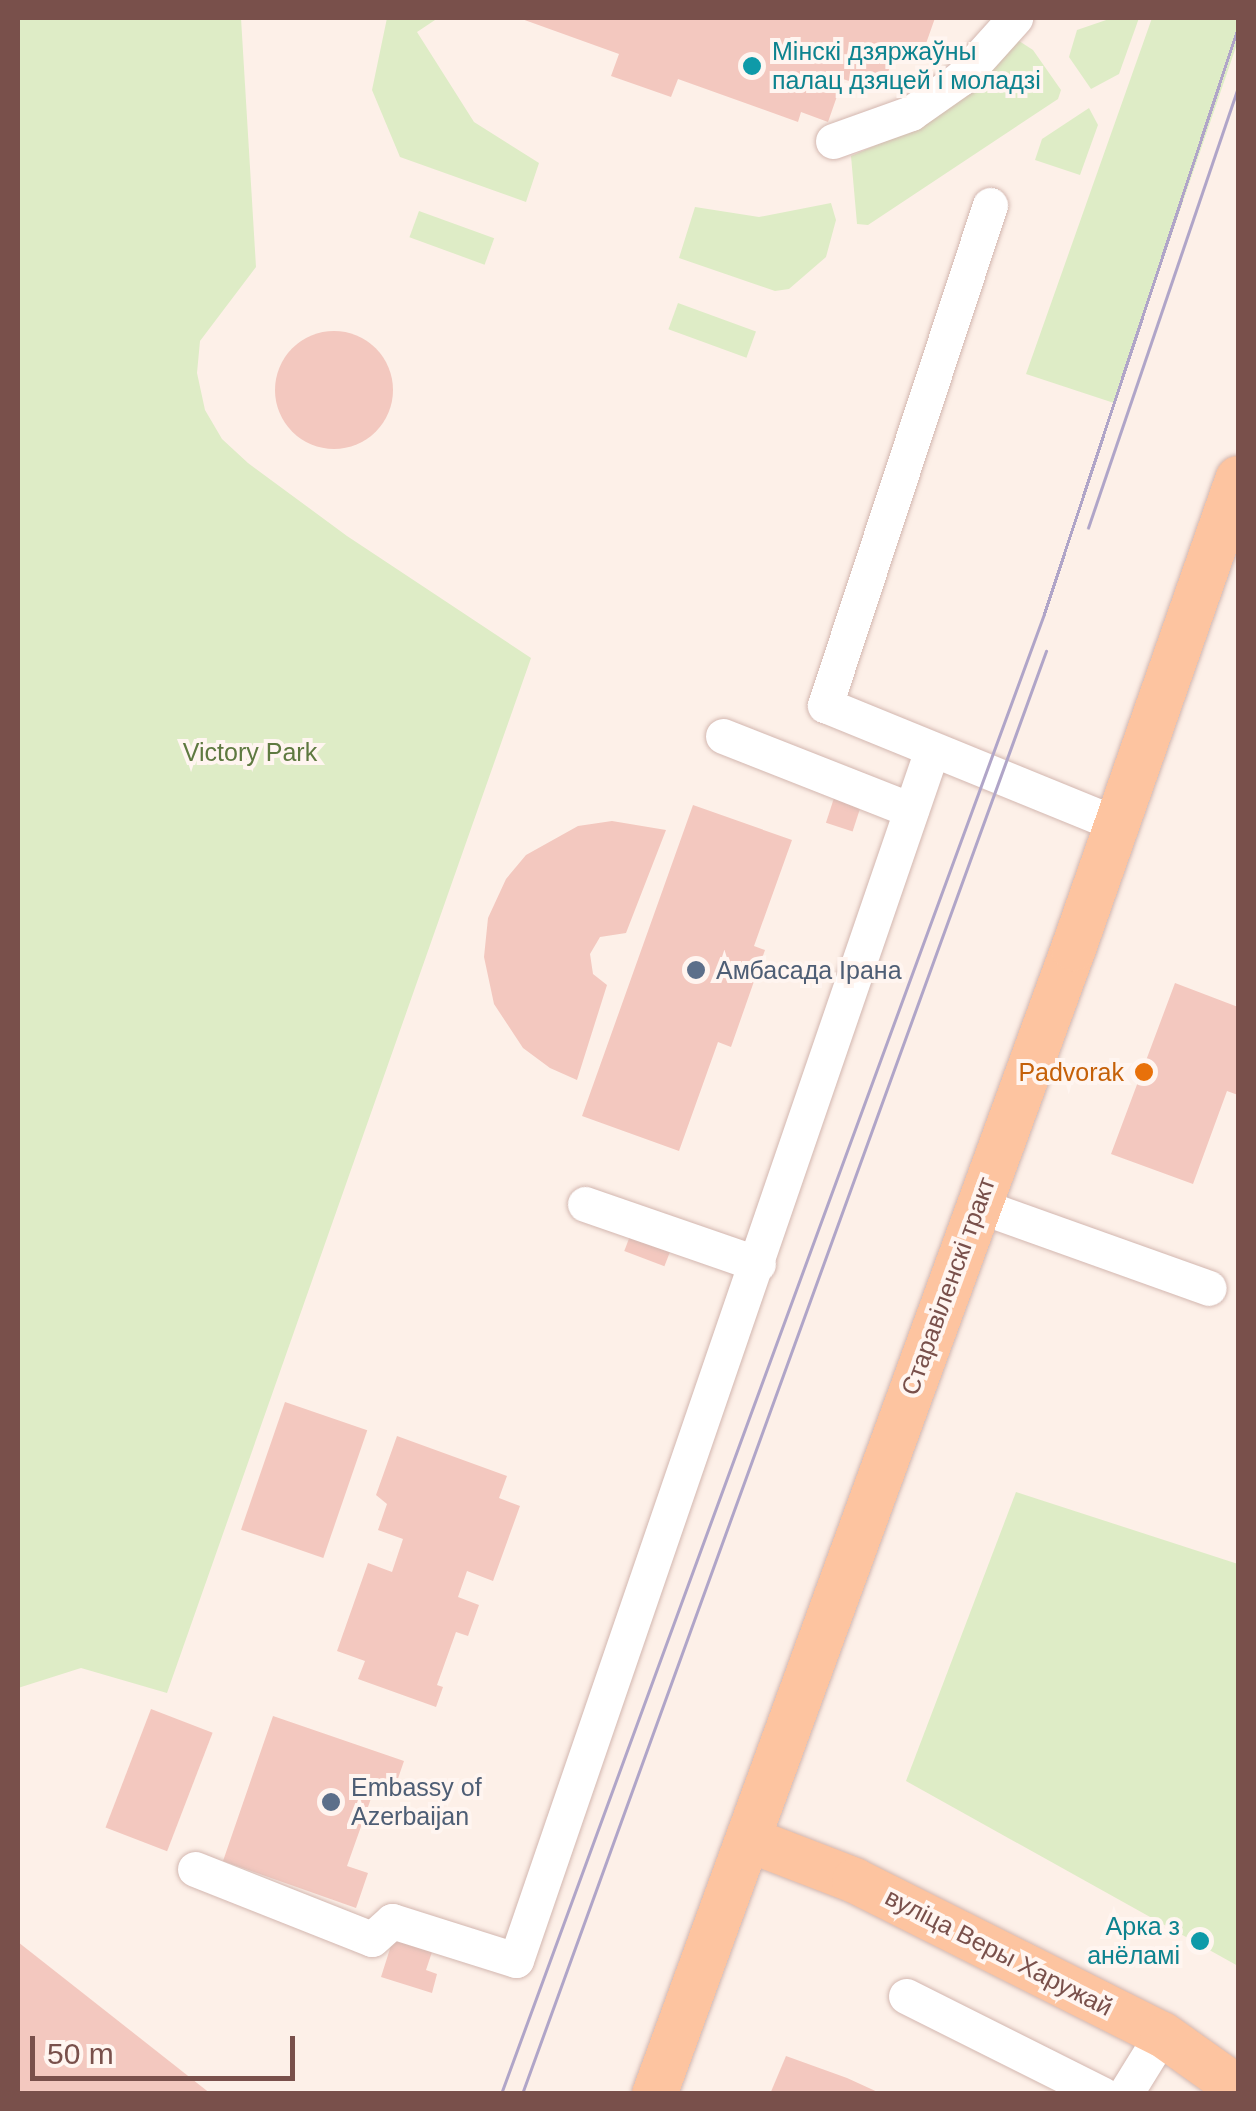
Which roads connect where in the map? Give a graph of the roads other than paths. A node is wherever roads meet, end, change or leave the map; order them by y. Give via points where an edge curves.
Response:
1 (1015, 18) edge
2 (834, 141) dead end
3 (990, 205) dead end
4 (1238, 478) edge
5 (723, 736) dead end
6 (932, 750) junction
7 (910, 810) junction
8 (1116, 824) junction
9 (585, 1204) dead end
10 (977, 1205) junction
11 (758, 1264) junction
12 (1208, 1288) dead end
13 (748, 1839) junction
14 (195, 1869) dead end
15 (906, 1996) dead end
16 (1162, 2034) junction
17 (1238, 2088) edge
18 (654, 2094) edge
19 (1102, 2094) edge
20 (1125, 2094) edge

1 - 2 lane via 961,78 911,112
3 - 6 lane via 825,705
4 - 8 main road, Старавіленскі тракт
5 - 7 lane
6 - 7 lane
6 - 8 lane
7 - 11 lane
8 - 10 main road, Старавіленскі тракт
9 - 11 lane
10 - 12 lane
10 - 13 main road, Старавіленскі тракт
11 - 14 lane via 516,1960 392,1921 372,1939
13 - 16 main road, вуліца Веры Харужай via 854,1880
13 - 18 main road, Старавіленскі тракт
15 - 19 lane
16 - 17 main road, вуліца Веры Харужай
16 - 20 lane

